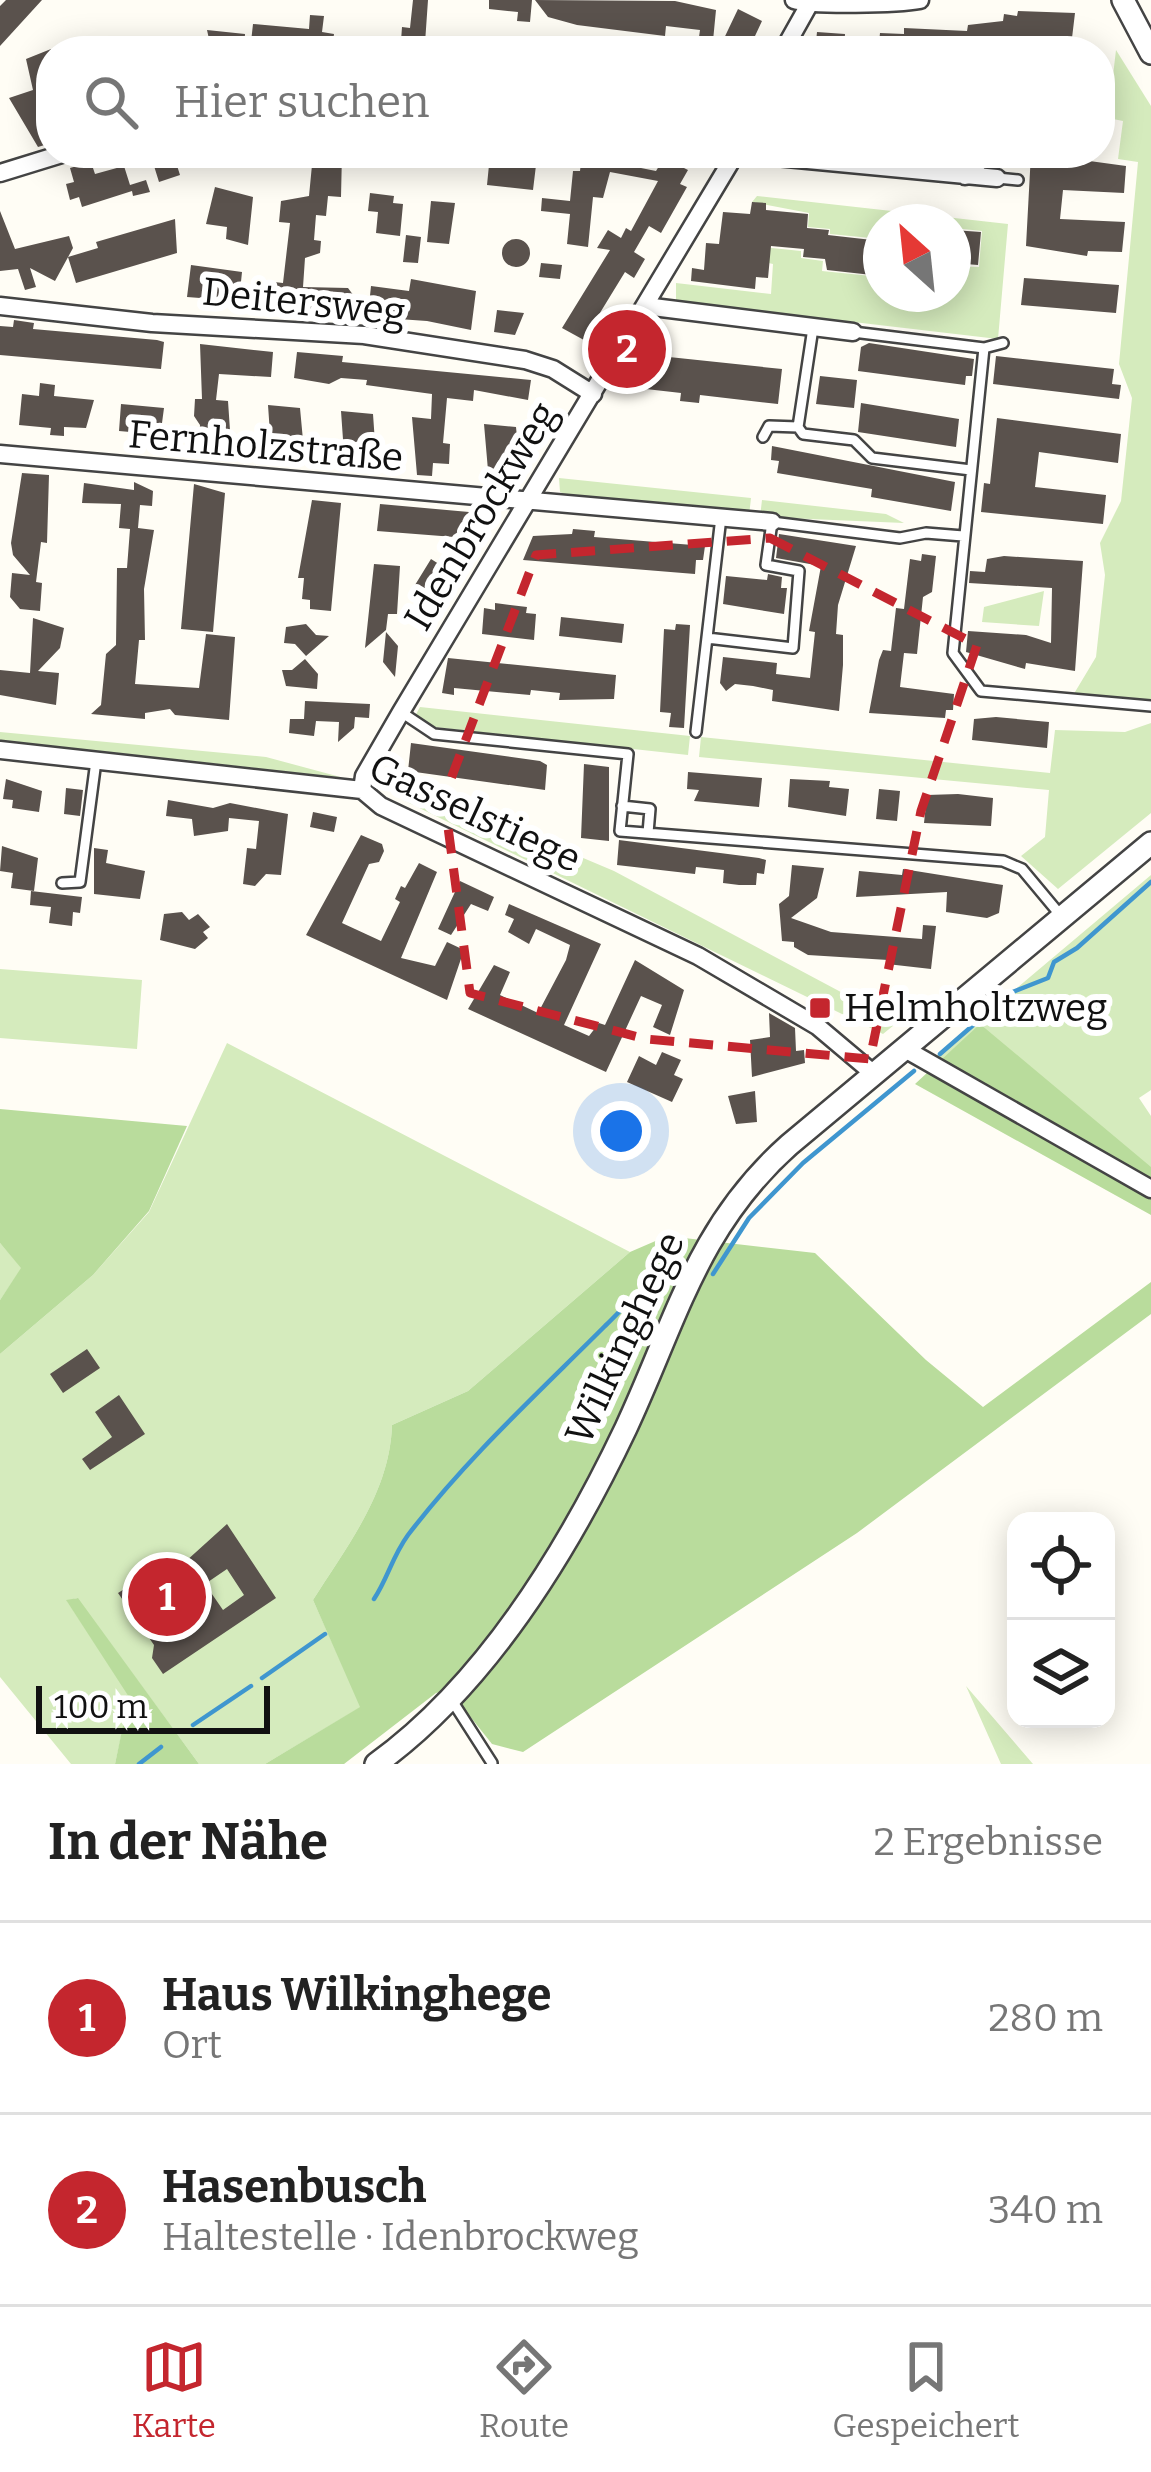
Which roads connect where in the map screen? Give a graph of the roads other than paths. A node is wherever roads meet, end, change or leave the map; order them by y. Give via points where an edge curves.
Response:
1 (920, 0) edge
2 (1123, 0) edge
3 (805, 2) edge
4 (790, 36) edge
5 (1151, 53) edge
6 (36, 162) edge
7 (726, 168) edge
8 (885, 168) edge
9 (973, 168) edge
10 (0, 173) edge
11 (965, 176) junction
12 (997, 178) joint
13 (1018, 180) dead end
14 (0, 306) edge
15 (645, 306) junction
16 (813, 328) junction
17 (853, 332) joint
18 (1003, 343) dead end
19 (984, 348) junction
20 (593, 394) junction
21 (798, 427) junction
22 (764, 437) dead end
23 (0, 454) edge
24 (970, 470) junction
25 (526, 500) junction
26 (721, 517) junction
27 (772, 522) junction
28 (963, 536) junction
29 (706, 638) junction
30 (1151, 706) edge
31 (401, 712) junction
32 (696, 732) dead end
33 (0, 750) edge
34 (96, 761) junction
35 (362, 790) junction
36 (622, 806) junction
37 (648, 833) junction
38 (1151, 843) edge
39 (62, 884) dead end
40 (1062, 916) junction
41 (905, 1049) junction
42 (874, 1074) junction
43 (1151, 1189) edge
44 (451, 1699) junction
45 (492, 1762) edge
46 (376, 1764) edge

1 - 3 street
2 - 5 street
3 - 4 street
6 - 10 street
7 - 15 street, Idenbrockweg
8 - 11 street
9 - 11 street
11 - 12 street
12 - 13 lane
14 - 20 street, Deitersweg via 364,335 525,360
15 - 16 street
15 - 20 street, Idenbrockweg
16 - 17 street
16 - 21 lane
17 - 19 lane
18 - 19 lane
19 - 24 lane
20 - 25 street, Idenbrockweg
21 - 22 lane via 769,426
21 - 24 lane via 854,440 872,458
23 - 25 street, Fernholzstraße
24 - 28 lane
25 - 26 street, Fernholzstraße
25 - 31 street, Idenbrockweg
26 - 27 street, Fernholzstraße
26 - 29 lane
27 - 28 lane via 900,538
27 - 29 lane via 766,565 799,571 793,648
28 - 30 lane via 953,653 980,691
29 - 32 lane
31 - 35 street, Idenbrockweg
31 - 36 lane via 434,734 628,754
33 - 34 street, Gasselstiege
34 - 35 street, Gasselstiege
34 - 39 lane via 80,882
35 - 42 street, Gasselstiege via 698,956 817,1026
36 - 37 lane via 650,809
36 - 37 lane via 620,831
37 - 40 lane via 1011,863
38 - 40 street, Wilkinghege
40 - 41 street, Wilkinghege
41 - 42 street, Wilkinghege
41 - 43 street
42 - 44 street, Wilkinghege via 767,1164 717,1227 590,1496 516,1616
44 - 45 lane
44 - 46 street, Wilkinghege

